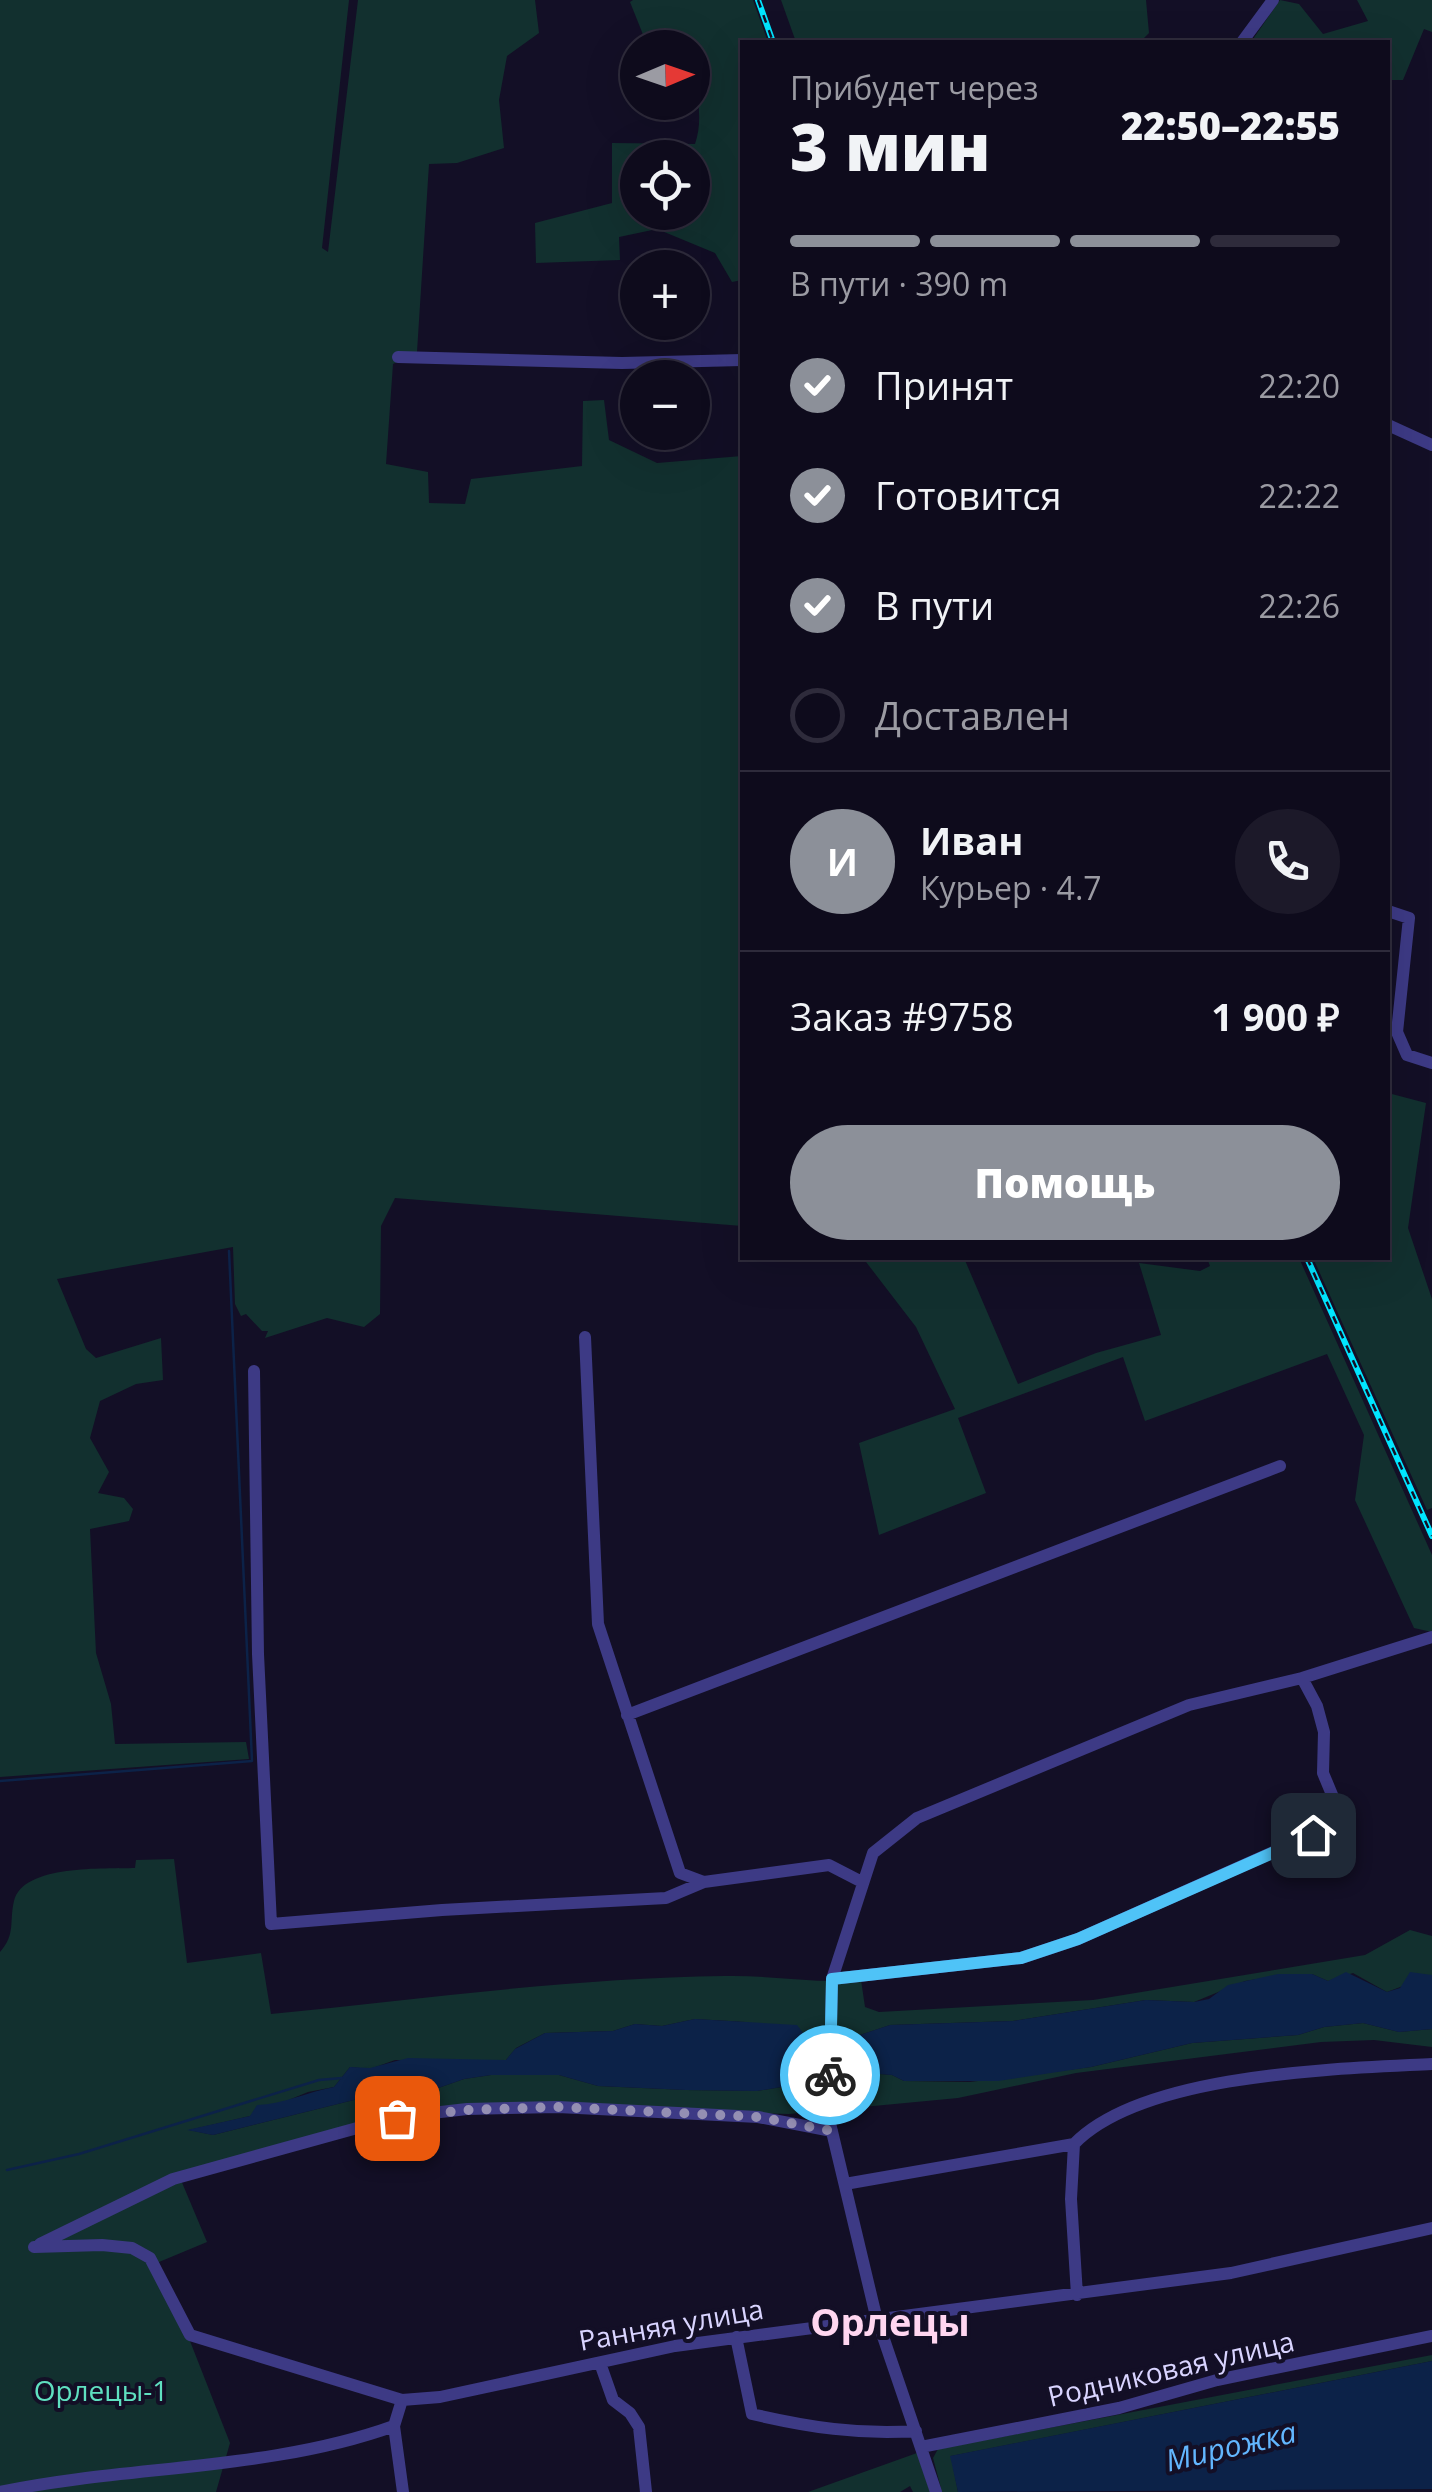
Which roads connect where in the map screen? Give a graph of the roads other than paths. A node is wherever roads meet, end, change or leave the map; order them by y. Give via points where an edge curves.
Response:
1 (1273, 0) edge
2 (1243, 40) edge
3 (398, 357) dead end
4 (740, 360) edge
5 (1390, 426) edge
6 (1432, 445) edge
7 (1390, 912) edge
8 (1432, 1063) edge
9 (585, 1337) dead end
10 (254, 1370) dead end
11 (1280, 1466) dead end
12 (1432, 1637) edge
13 (1302, 1678) junction
14 (627, 1715) junction
15 (704, 1882) junction
16 (862, 1882) junction
17 (832, 1979) junction
18 (1432, 2064) edge
19 (832, 2131) junction
20 (1074, 2144) junction
21 (845, 2184) junction
22 (1432, 2228) edge
23 (1077, 2295) junction
24 (876, 2316) junction
25 (1432, 2336) edge
26 (736, 2337) junction
27 (600, 2362) junction
28 (402, 2400) junction
29 (394, 2426) junction
30 (916, 2431) junction
31 (923, 2453) junction
32 (0, 2492) edge
33 (403, 2492) edge
34 (646, 2492) edge
35 (936, 2492) edge

1 - 2 street
3 - 4 street
5 - 6 street
7 - 8 street via 1409,918 1397,1032 1407,1055
9 - 14 street via 598,1624
10 - 15 street via 271,1924 666,1898
11 - 14 street
12 - 13 street
13 - 16 street via 1189,1705 917,1818 873,1853
13 - 17 street via 1318,1706 1323,1774 1344,1821 1140,1913 1021,1958
14 - 15 street via 680,1873
15 - 16 street via 829,1864
16 - 17 street
17 - 19 street
18 - 20 street via 1320,2068 1206,2085 1129,2111
19 - 21 street
19 - 28 street, Ранняя улица via 758,2117 558,2107 397,2118 173,2179 34,2247 132,2248 150,2258 190,2335
20 - 21 street
20 - 23 street via 1070,2199
21 - 24 street
22 - 23 street, Ранняя улица via 1231,2273
23 - 24 street, Ранняя улица
24 - 26 street, Ранняя улица
24 - 30 street
25 - 31 street, Родниковая улица via 1217,2380
26 - 27 street, Ранняя улица
26 - 30 street via 752,2414 867,2434
27 - 28 street, Ранняя улица
27 - 34 street via 612,2400 638,2426
28 - 29 street
29 - 32 street via 221,2463
29 - 33 street
30 - 31 street
31 - 35 street

